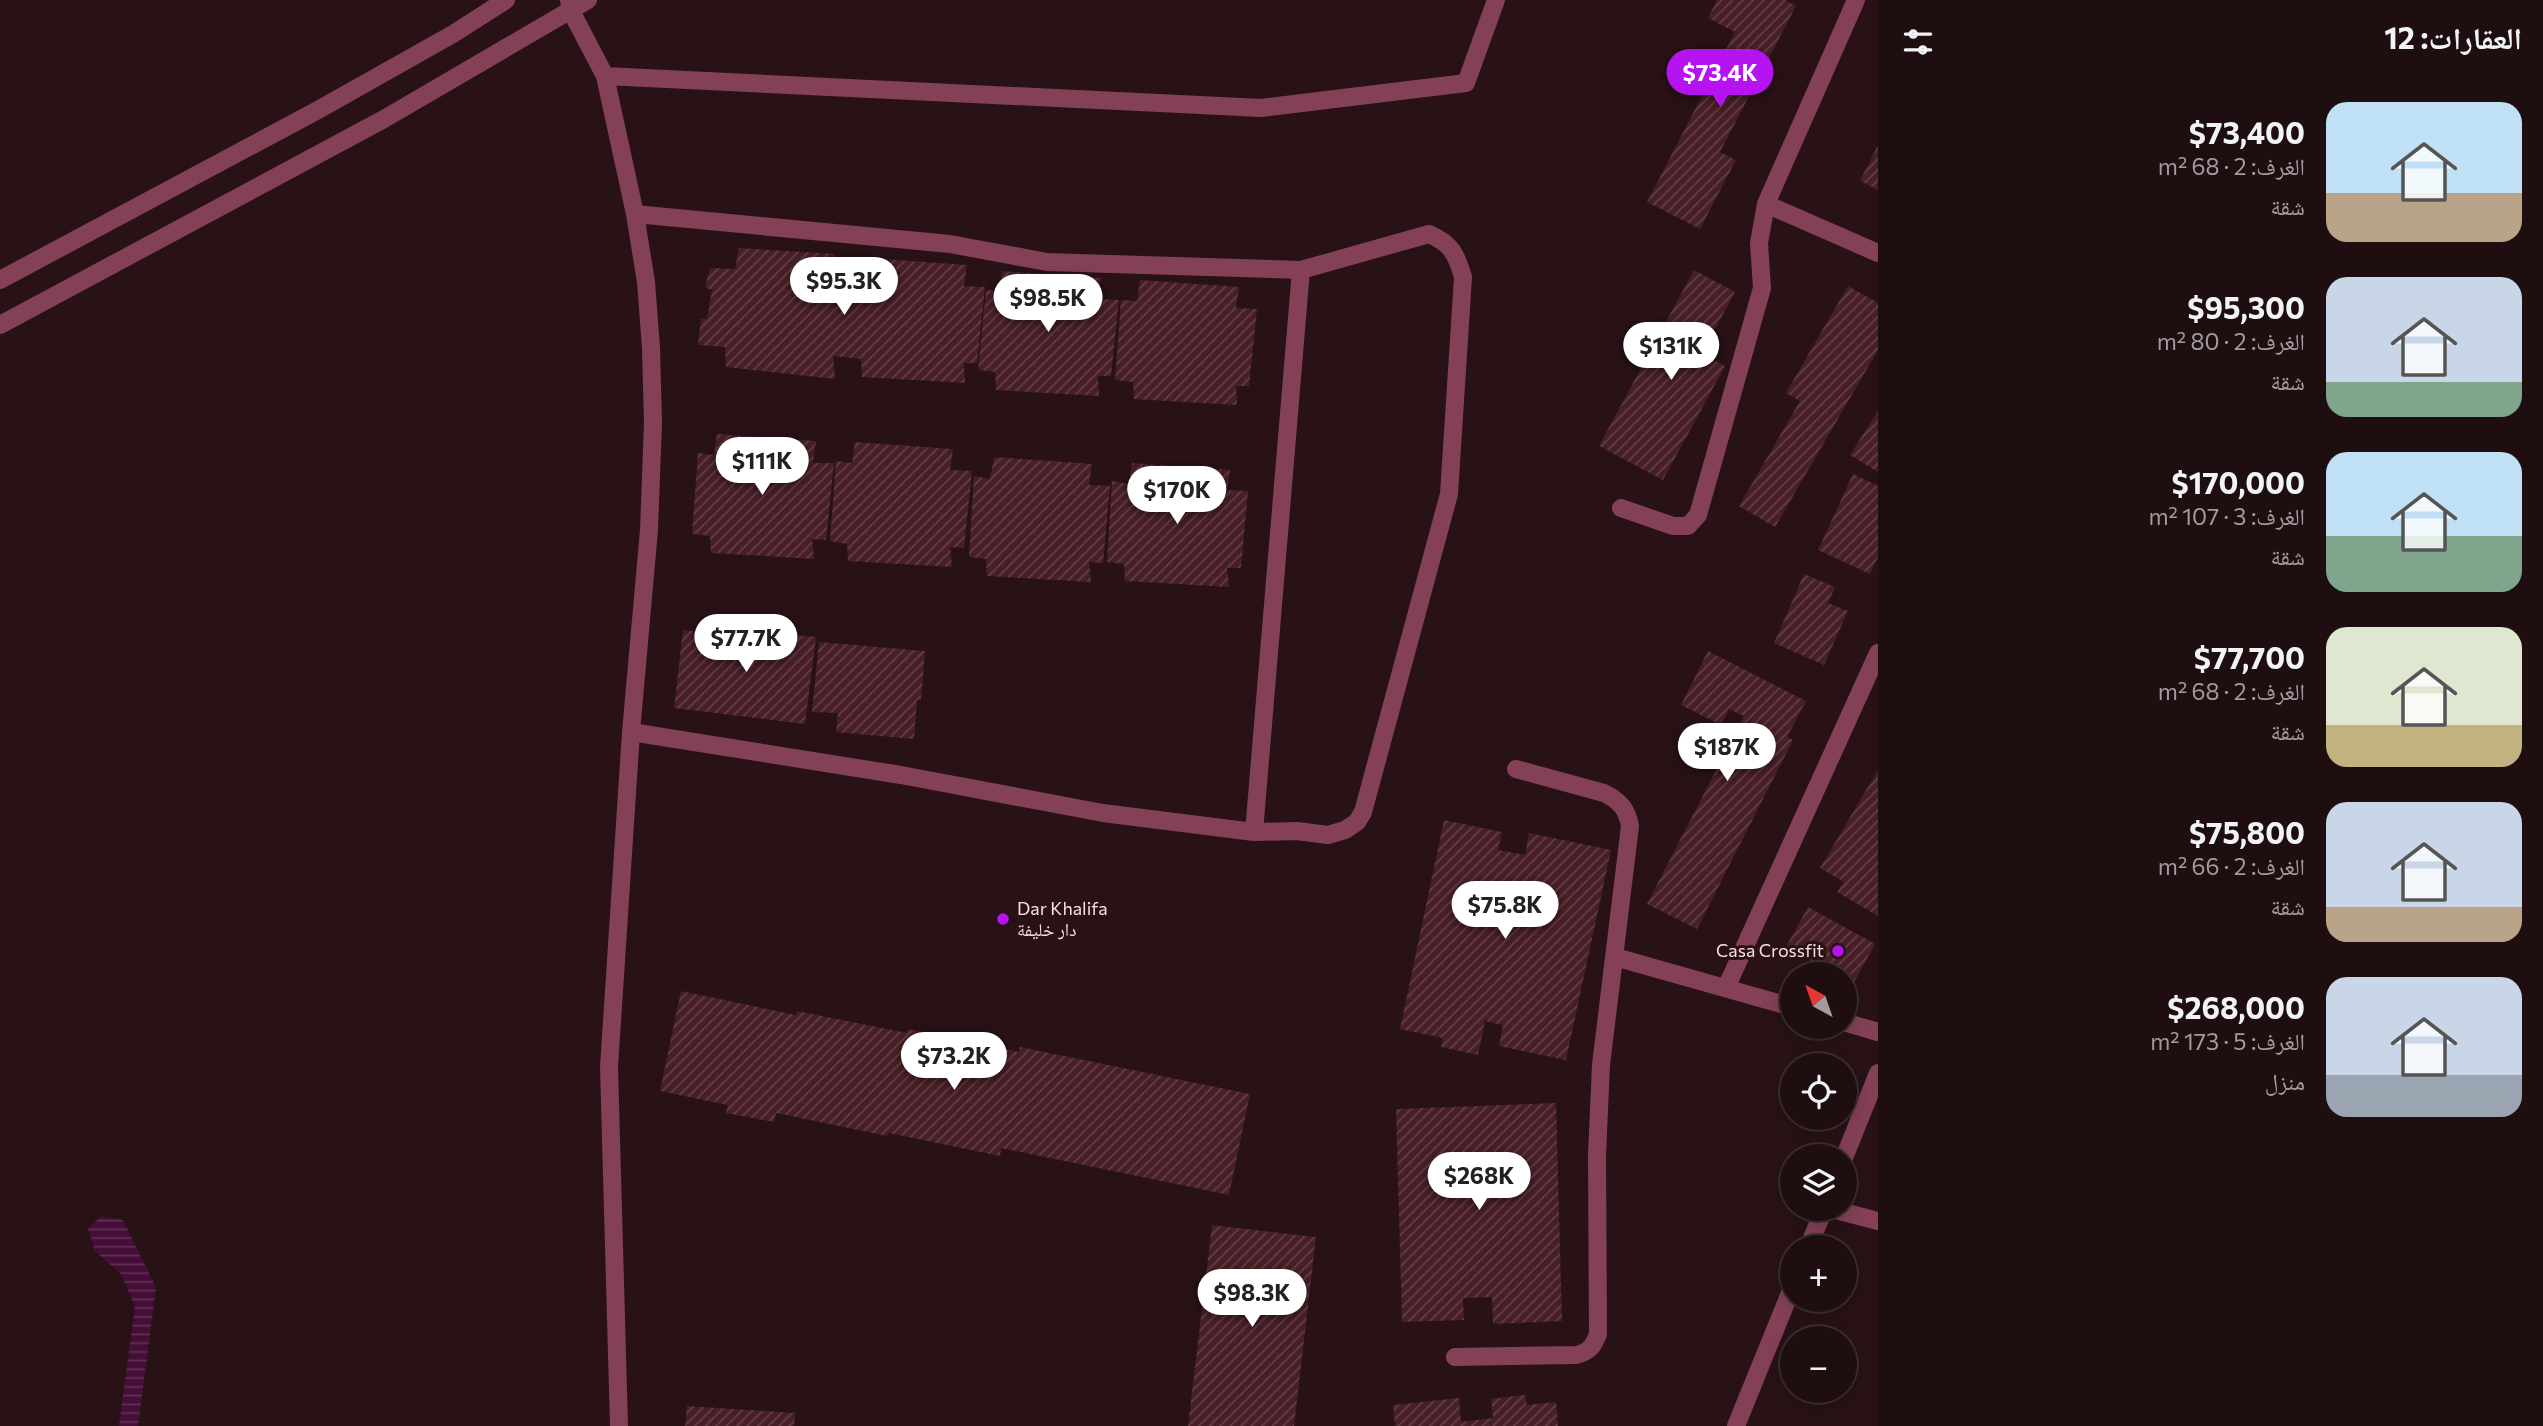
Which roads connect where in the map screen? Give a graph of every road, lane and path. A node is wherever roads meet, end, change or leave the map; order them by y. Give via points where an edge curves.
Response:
1 (506, 0) edge
2 (587, 0) edge
3 (1496, 0) edge
4 (1856, 0) edge
5 (570, 6) edge
6 (605, 76) junction
7 (1766, 204) junction
8 (635, 214) junction
9 (1878, 253) edge
10 (1301, 270) junction
11 (0, 279) edge
12 (0, 325) edge
13 (1621, 508) dead end
14 (1878, 653) edge
15 (631, 732) junction
16 (1516, 769) dead end
17 (1254, 832) junction
18 (1615, 957) junction
19 (1726, 988) junction
20 (1780, 1004) edge
21 (1857, 1026) edge
22 (1878, 1032) edge
23 (1878, 1073) edge
24 (1850, 1144) edge
25 (1857, 1216) edge
26 (1878, 1221) edge
27 (1782, 1312) edge
28 (1455, 1357) dead end
29 (620, 1426) edge
30 (1736, 1426) edge

1 - 11 street via 317,110
2 - 5 street
3 - 6 street via 1466,83 1261,108
4 - 7 street
5 - 6 street
5 - 12 street via 384,119
6 - 8 street
7 - 9 street
7 - 13 street via 1759,243 1762,288 1698,515 1688,526 1673,526
8 - 10 street via 950,244 1047,262
8 - 15 street via 647,295 653,423 649,530
10 - 17 street
10 - 17 street via 1429,234 1444,241 1457,256 1463,277 1449,494 1363,812 1345,830 1328,835
14 - 19 street
15 - 17 street via 1102,813
15 - 29 street via 609,1067
16 - 18 street via 1604,793 1628,812
18 - 19 street
18 - 28 street via 1601,1065 1599,1324 1594,1346 1576,1355
19 - 20 street
21 - 22 street
23 - 24 street
25 - 26 street
27 - 30 street

